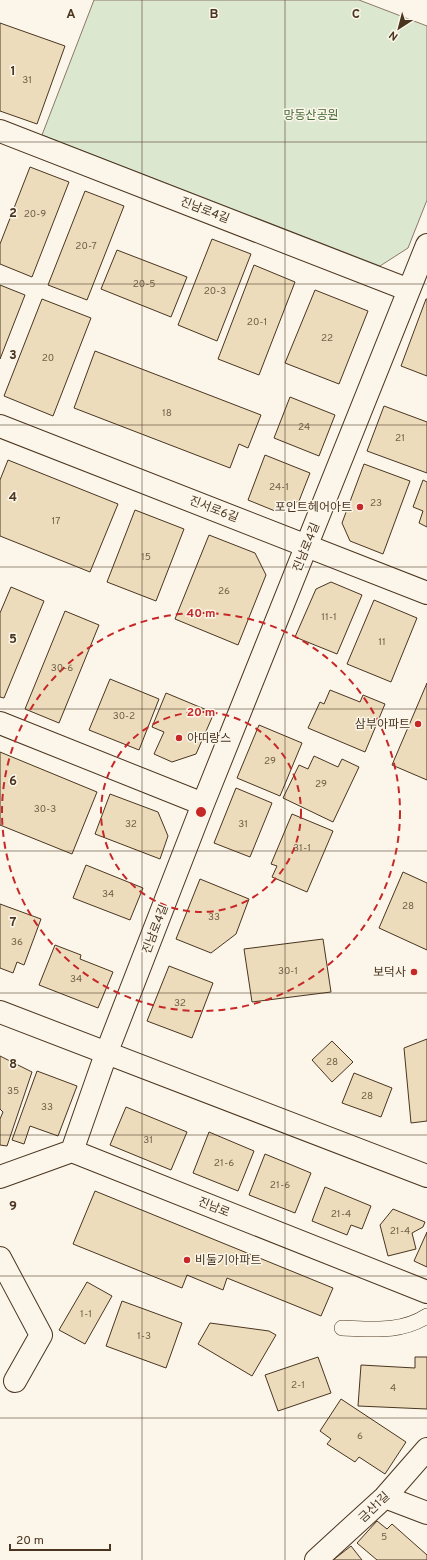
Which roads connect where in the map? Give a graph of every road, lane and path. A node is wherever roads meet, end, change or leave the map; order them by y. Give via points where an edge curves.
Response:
1 (0, 131) edge
2 (427, 245) edge
3 (409, 290) junction
4 (0, 426) edge
5 (307, 546) junction
6 (427, 593) edge
7 (0, 723) edge
8 (203, 804) junction
9 (0, 1012) edge
10 (106, 1054) junction
11 (72, 1151) junction
12 (427, 1176) edge
13 (0, 1177) edge
14 (0, 1258) edge
15 (427, 1292) edge
16 (427, 1316) edge
17 (342, 1328) dead end
18 (15, 1382) dead end
19 (427, 1450) edge
20 (385, 1497) junction
21 (427, 1513) edge
22 (316, 1560) edge

1 - 3 street, 진남로4길
2 - 3 street, 진남로4길
3 - 5 street, 진남로4길
4 - 5 street, 진서로6길
5 - 6 street, 진서로6길
5 - 8 street, 진남로4길
7 - 8 street
8 - 10 street, 진남로4길
9 - 10 street
10 - 11 street, 진남로4길
10 - 12 street
11 - 13 street
11 - 15 street, 진남로
14 - 18 street via 41,1335
16 - 17 lane via 417,1323 394,1329
19 - 20 street, 금산1길
20 - 21 street
20 - 22 street, 금산1길

